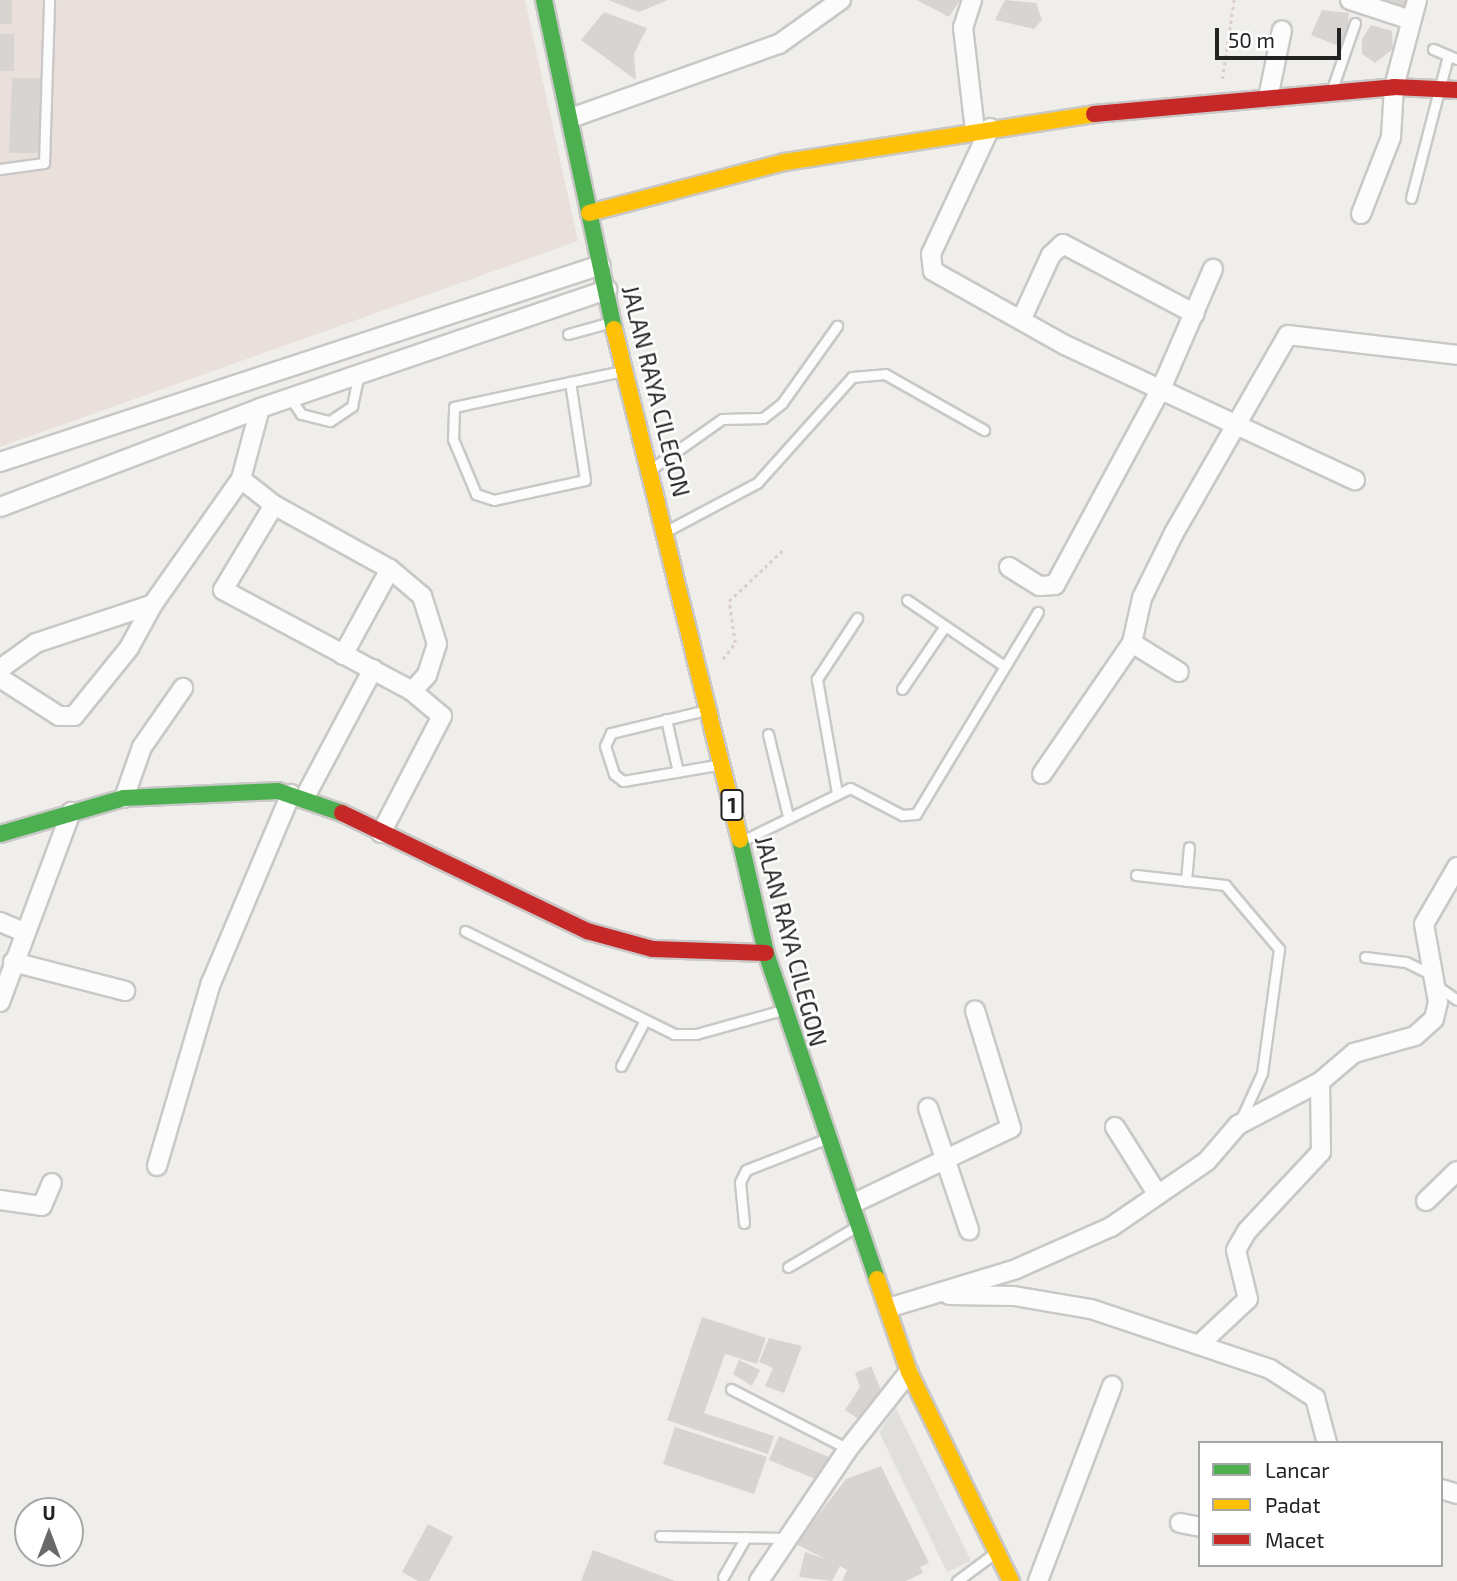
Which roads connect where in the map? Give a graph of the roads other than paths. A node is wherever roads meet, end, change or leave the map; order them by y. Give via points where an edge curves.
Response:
1 (49, 0) edge
2 (544, 0) edge
3 (841, 0) edge
4 (972, 0) edge
5 (1350, 0) edge
6 (1417, 0) edge
7 (1411, 20) junction
8 (1355, 23) dead end
9 (1282, 30) dead end
10 (1433, 48) dead end
11 (1452, 57) edge
12 (1394, 87) junction
13 (1436, 90) junction
14 (1457, 90) edge
15 (1330, 94) junction
16 (1268, 98) junction
17 (571, 118) junction
18 (983, 129) junction
19 (0, 169) edge
20 (1411, 198) dead end
21 (589, 213) junction
22 (1361, 214) dead end
23 (601, 265) junction
24 (1213, 269) dead end
25 (607, 290) junction
26 (1195, 314) junction
27 (1022, 318) junction
28 (613, 321) junction
29 (837, 326) dead end
30 (568, 334) dead end
31 (316, 354) junction
32 (1457, 355) edge
33 (623, 370) junction
34 (359, 374) junction
35 (570, 382) junction
36 (325, 385) junction
37 (1161, 389) junction
38 (291, 399) junction
39 (260, 408) junction
40 (1233, 426) junction
41 (984, 430) dead end
42 (0, 463) edge
43 (651, 469) junction
44 (241, 479) junction
45 (1355, 480) dead end
46 (274, 505) junction
47 (0, 507) edge
48 (667, 530) junction
49 (1009, 567) dead end
50 (390, 569) junction
51 (907, 600) dead end
52 (153, 604) junction
53 (1038, 612) dead end
54 (857, 618) dead end
55 (945, 626) junction
56 (1132, 643) junction
57 (343, 655) junction
58 (1004, 666) junction
59 (0, 669) edge
60 (373, 669) junction
61 (1179, 672) dead end
62 (0, 678) edge
63 (183, 688) dead end
64 (902, 689) dead end
65 (412, 691) junction
66 (709, 709) junction
67 (666, 719) junction
68 (768, 734) dead end
69 (723, 764) junction
70 (678, 772) junction
71 (1042, 774) dead end
72 (837, 793) junction
73 (298, 796) junction
74 (124, 798) junction
75 (71, 812) junction
76 (788, 816) junction
77 (381, 833) junction
78 (0, 834) edge
79 (740, 842) junction
80 (1189, 846) dead end
81 (1457, 867) edge
82 (1136, 875) dead end
83 (1186, 881) junction
84 (0, 922) edge
85 (465, 931) dead end
86 (23, 932) junction
87 (766, 953) junction
88 (1365, 957) dead end
89 (13, 962) junction
90 (1435, 985) junction
91 (125, 991) dead end
92 (1457, 1000) edge
93 (0, 1002) edge
94 (1457, 1006) edge
95 (785, 1010) junction
96 (975, 1010) dead end
97 (645, 1020) junction
98 (621, 1066) dead end
99 (1320, 1082) junction
100 (928, 1108) dead end
101 (1238, 1125) junction
102 (1115, 1128) dead end
103 (828, 1138) junction
104 (944, 1163) junction
105 (157, 1166) dead end
106 (1457, 1171) edge
107 (52, 1183) dead end
108 (1158, 1195) junction
109 (0, 1200) edge
110 (1426, 1201) dead end
111 (852, 1204) junction
112 (744, 1223) dead end
113 (859, 1225) junction
114 (969, 1230) dead end
115 (788, 1267) dead end
116 (931, 1295) junction
117 (888, 1308) junction
118 (1201, 1343) junction
119 (909, 1372) junction
120 (1112, 1386) dead end
121 (731, 1389) dead end
122 (1323, 1440) edge
123 (848, 1449) junction
124 (1180, 1523) dead end
125 (1198, 1527) edge
126 (660, 1536) dead end
127 (746, 1537) junction
128 (790, 1538) junction
129 (997, 1551) junction
130 (723, 1577) dead end
131 (759, 1581) edge
132 (957, 1581) edge
133 (1011, 1581) edge
134 (1038, 1581) edge

1 - 19 lane via 44,163
2 - 17 main road, JALAN RAYA CILEGON / 1
3 - 17 street via 779,44
4 - 18 street via 962,27
5 - 7 street
6 - 7 street
7 - 12 street
8 - 15 lane
9 - 16 street
10 - 11 lane
11 - 13 lane
12 - 13 main road
12 - 15 main road
12 - 22 street via 1391,137
13 - 14 main road
13 - 20 lane
15 - 16 main road
16 - 18 main road via 1207,101
17 - 21 main road, JALAN RAYA CILEGON / 1
18 - 21 main road via 785,162
18 - 27 street via 930,263 973,295
21 - 23 main road, JALAN RAYA CILEGON / 1
23 - 25 main road, JALAN RAYA CILEGON / 1
23 - 31 street
24 - 26 street
25 - 28 main road, JALAN RAYA CILEGON / 1
25 - 34 street
26 - 27 street via 1063,244 1051,254
26 - 37 street
27 - 37 street
28 - 30 lane
28 - 33 main road, JALAN RAYA CILEGON / 1
29 - 43 lane via 782,403 763,418 722,419
31 - 36 street
31 - 42 street
32 - 40 street via 1288,335
33 - 35 lane
33 - 43 main road, JALAN RAYA CILEGON / 1
34 - 36 street
34 - 38 lane via 352,406 330,421 301,414
35 - 35 lane via 454,407 453,439 476,495 494,500 585,480
36 - 38 street
37 - 40 street
37 - 49 street via 1055,585 1040,586
38 - 39 street
39 - 44 street
39 - 47 street
40 - 45 street
40 - 56 street via 1142,598
41 - 48 lane via 885,374 852,377 757,482
43 - 48 main road, JALAN RAYA CILEGON / 1
44 - 46 street
44 - 52 street
46 - 50 street
46 - 57 street via 223,590
48 - 66 main road, JALAN RAYA CILEGON / 1
50 - 57 street
50 - 65 street via 422,596 435,626 436,655
51 - 55 lane
52 - 59 street via 36,643
52 - 62 street via 130,648 74,716 59,716
53 - 58 lane
54 - 72 lane via 817,679
55 - 58 lane
55 - 64 lane
56 - 61 street
56 - 71 street
57 - 60 street
58 - 72 lane via 916,814 902,815 855,789
60 - 65 street
60 - 73 street
63 - 74 street via 142,747
65 - 77 street via 442,720
66 - 67 lane
66 - 69 main road, JALAN RAYA CILEGON / 1
67 - 70 lane
67 - 70 lane via 611,733 605,746 614,774 623,781
68 - 76 lane
69 - 70 lane
69 - 79 main road, JALAN RAYA CILEGON / 1
72 - 76 lane
73 - 74 main road via 220,790
73 - 77 main road
73 - 105 street via 211,983
74 - 75 main road
75 - 78 main road
75 - 86 street
76 - 79 lane
77 - 87 main road via 511,900 616,940 692,953
79 - 87 main road, JALAN RAYA CILEGON / 1
80 - 83 lane
81 - 90 street via 1424,924
82 - 83 lane
83 - 101 lane via 1232,889 1282,961 1262,1073
84 - 86 street
85 - 97 lane
86 - 89 street
87 - 95 main road, JALAN RAYA CILEGON / 1
88 - 90 lane via 1406,962
89 - 91 street
89 - 93 street
90 - 92 lane
90 - 94 lane
90 - 99 street via 1437,1013 1427,1029 1354,1052
95 - 97 lane via 685,1036
95 - 103 main road, JALAN RAYA CILEGON / 1
96 - 104 street via 1011,1128
97 - 98 lane
99 - 101 street
99 - 118 street via 1321,1152 1247,1231 1236,1250 1248,1300
100 - 104 street
101 - 108 street via 1207,1161
102 - 108 street
103 - 111 main road, JALAN RAYA CILEGON / 1
103 - 112 lane via 746,1170 740,1182
104 - 111 street
104 - 114 street
106 - 110 street
107 - 109 street via 42,1206
108 - 116 street via 1111,1227 1016,1269
111 - 113 main road, JALAN RAYA CILEGON / 1
113 - 115 lane
113 - 117 main road, JALAN RAYA CILEGON / 1
116 - 117 street
116 - 118 street via 1040,1300
117 - 119 main road, JALAN RAYA CILEGON / 1
118 - 122 street via 1299,1383 1323,1414
119 - 123 street
119 - 129 main road, JALAN RAYA CILEGON / 1
120 - 134 street
121 - 123 lane
123 - 128 street
124 - 125 street
126 - 127 lane
127 - 128 lane
127 - 130 lane
128 - 131 street
129 - 132 lane
129 - 133 main road, JALAN RAYA CILEGON / 1

